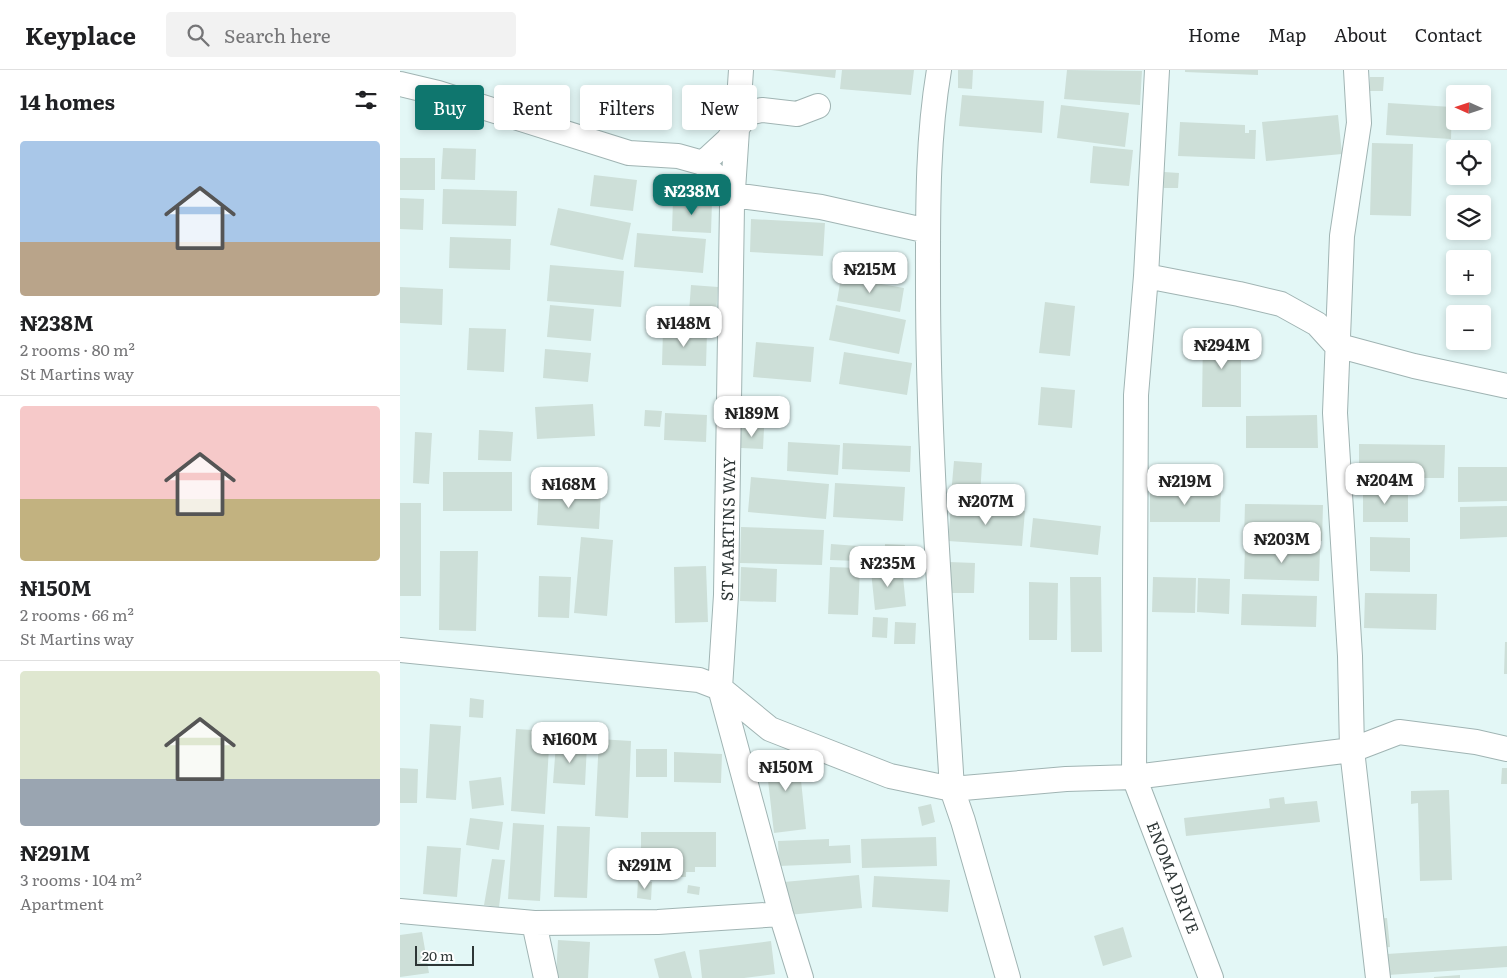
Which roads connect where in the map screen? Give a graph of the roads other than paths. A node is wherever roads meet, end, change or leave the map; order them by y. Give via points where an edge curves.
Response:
1 (741, 70) edge
2 (939, 70) edge
3 (1157, 70) edge
4 (1356, 70) edge
5 (400, 84) edge
6 (740, 85) edge
7 (818, 106) dead end
8 (757, 111) edge
9 (736, 130) edge
10 (737, 130) edge
11 (703, 164) junction
12 (733, 196) junction
13 (928, 231) junction
14 (1146, 276) junction
15 (1336, 345) junction
16 (1507, 386) edge
17 (400, 650) edge
18 (720, 688) junction
19 (1352, 750) junction
20 (1507, 750) edge
21 (1134, 777) junction
22 (952, 789) junction
23 (400, 911) edge
24 (781, 914) junction
25 (534, 923) junction
26 (546, 978) edge
27 (801, 978) edge
28 (1008, 978) edge
29 (1212, 978) edge
30 (1378, 978) edge

1 - 6 street, ST MARTINS WAY
2 - 13 street via 934,97
3 - 14 street
4 - 15 street via 1359,123 1342,236
5 - 11 street via 628,153 678,156
7 - 8 street via 797,114
9 - 11 street
10 - 12 street, ST MARTINS WAY
11 - 12 street
12 - 13 street via 822,207
12 - 18 street, ST MARTINS WAY via 726,595
13 - 22 street via 928,375
14 - 15 street via 1281,304 1317,324
14 - 21 street via 1136,395
15 - 16 street
15 - 19 street via 1335,412 1350,656
17 - 18 street via 699,680
18 - 22 street via 770,729 890,776
18 - 24 street, ST MARTINS WAY
19 - 20 street via 1399,732 1476,742
19 - 21 street
19 - 30 street
21 - 22 street
21 - 29 street, ENOMA DRIVE
22 - 28 street
23 - 25 street
24 - 25 street via 658,922
24 - 27 street, ST MARTINS WAY
25 - 26 street

